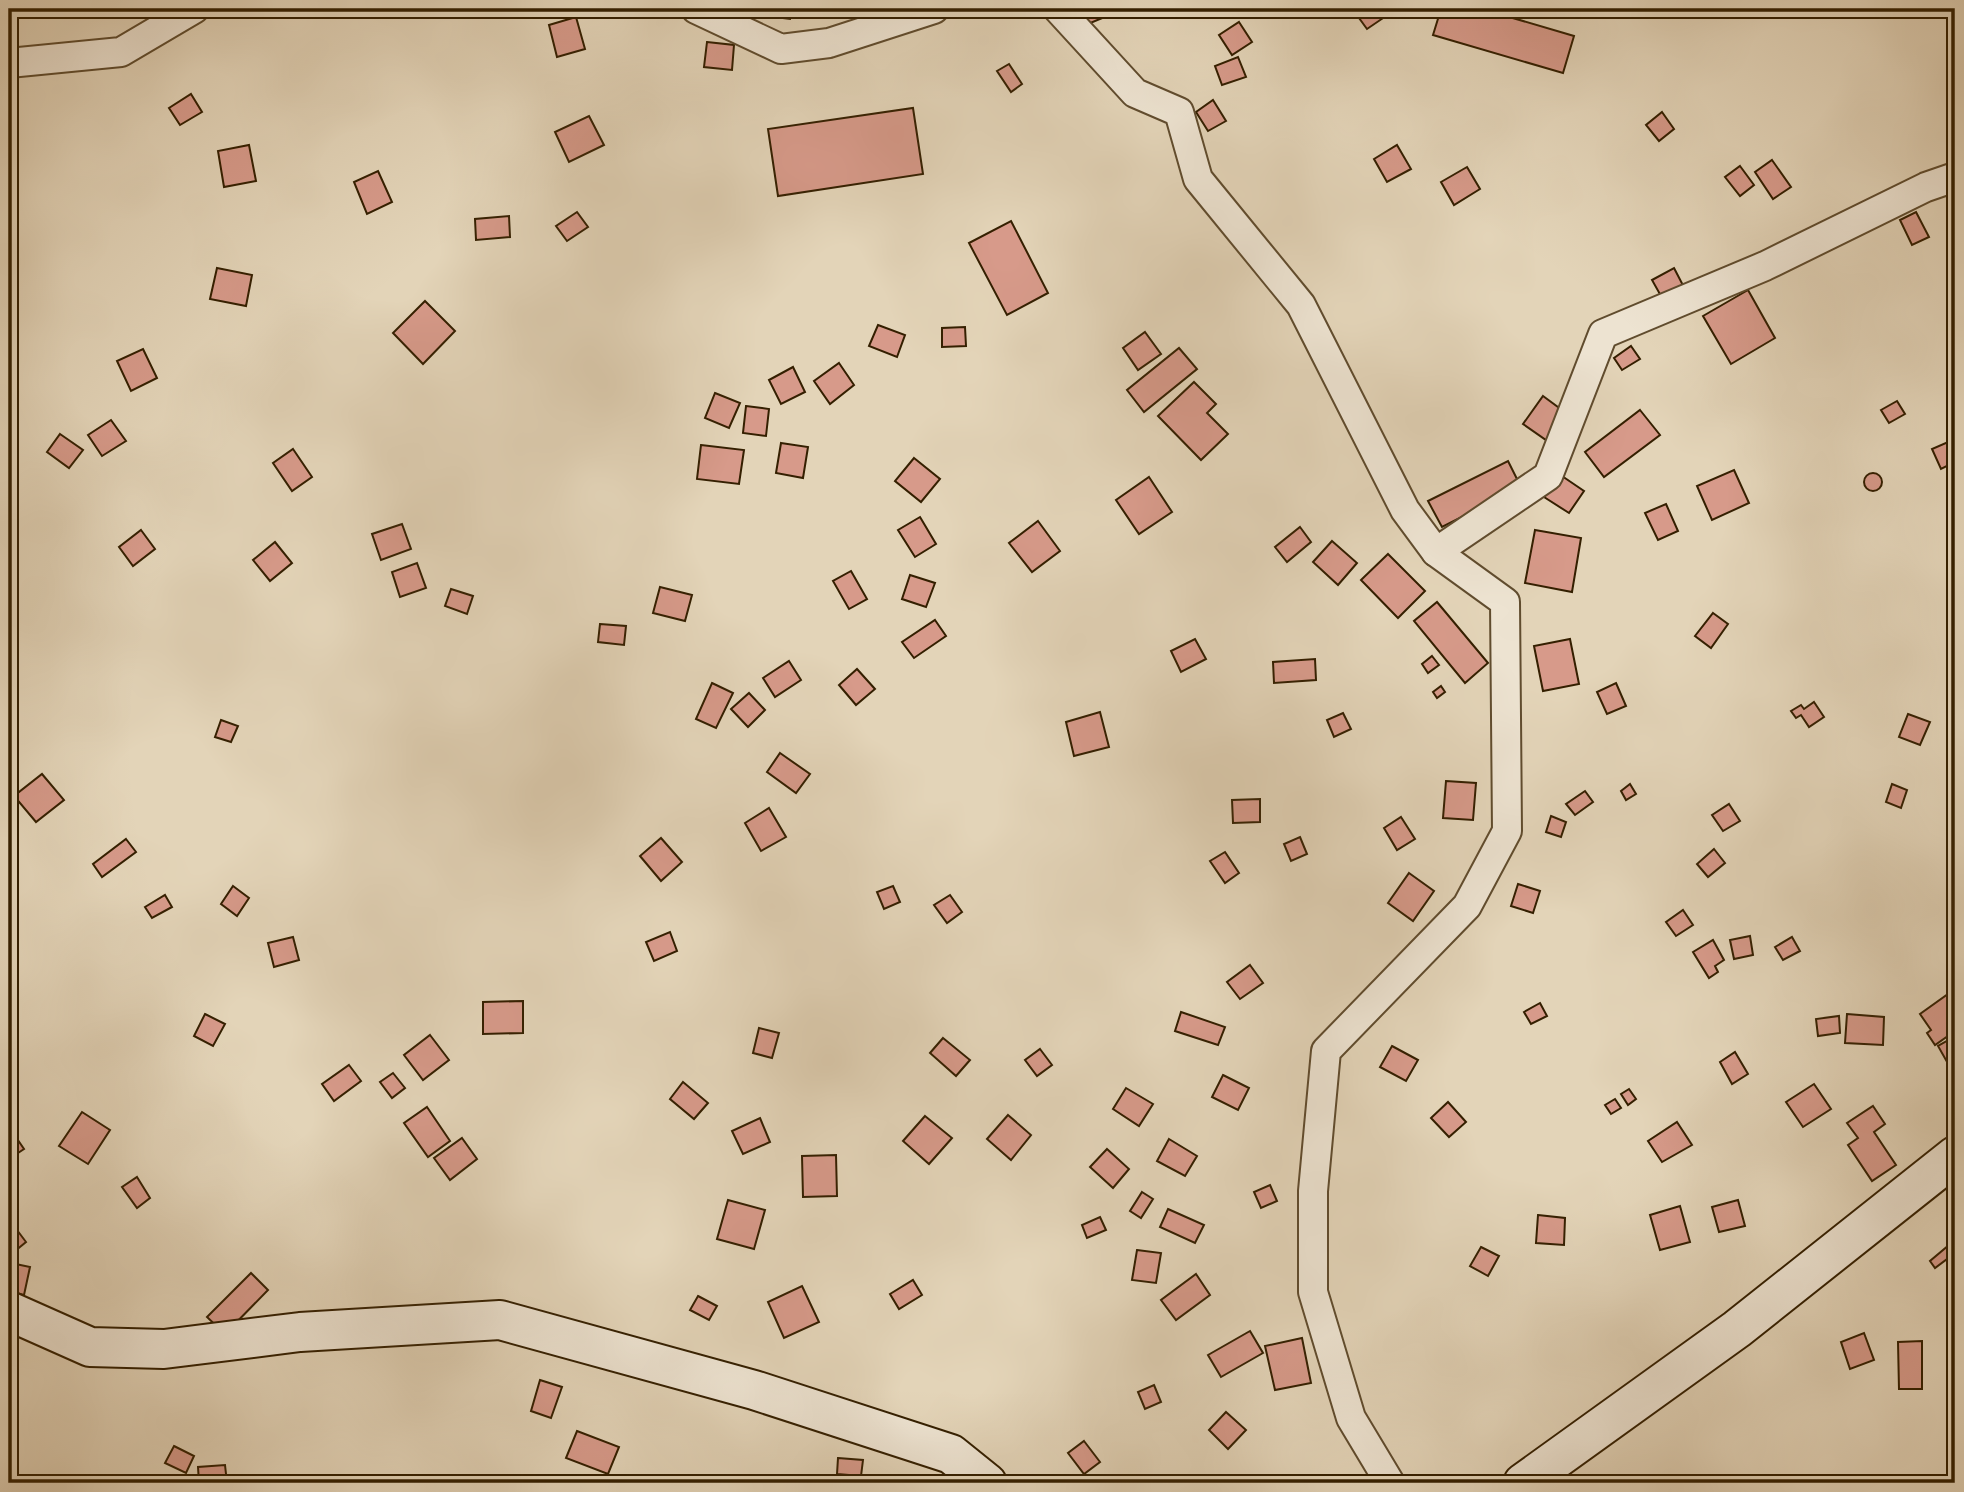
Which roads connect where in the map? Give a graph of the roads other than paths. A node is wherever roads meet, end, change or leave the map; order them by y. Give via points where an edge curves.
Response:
1 (194, 9) edge
2 (696, 9) edge
3 (934, 9) edge
4 (1058, 9) edge
5 (9, 63) edge
6 (1955, 177) edge
7 (1436, 552) junction
8 (1955, 1156) edge
9 (9, 1311) edge
10 (987, 1483) edge
11 (1390, 1483) edge
12 (1523, 1483) edge

1 - 5 street via 121,52
2 - 3 street via 781,49 829,43
4 - 7 street via 1135,93 1179,112 1198,179 1301,305 1405,510
6 - 7 street via 1765,266 1603,334 1548,476
7 - 11 street via 1505,602 1507,831 1467,906 1326,1051 1313,1191 1313,1292 1351,1418
8 - 12 street via 1737,1329
9 - 10 street via 90,1347 164,1349 300,1332 500,1320 754,1390 951,1454

